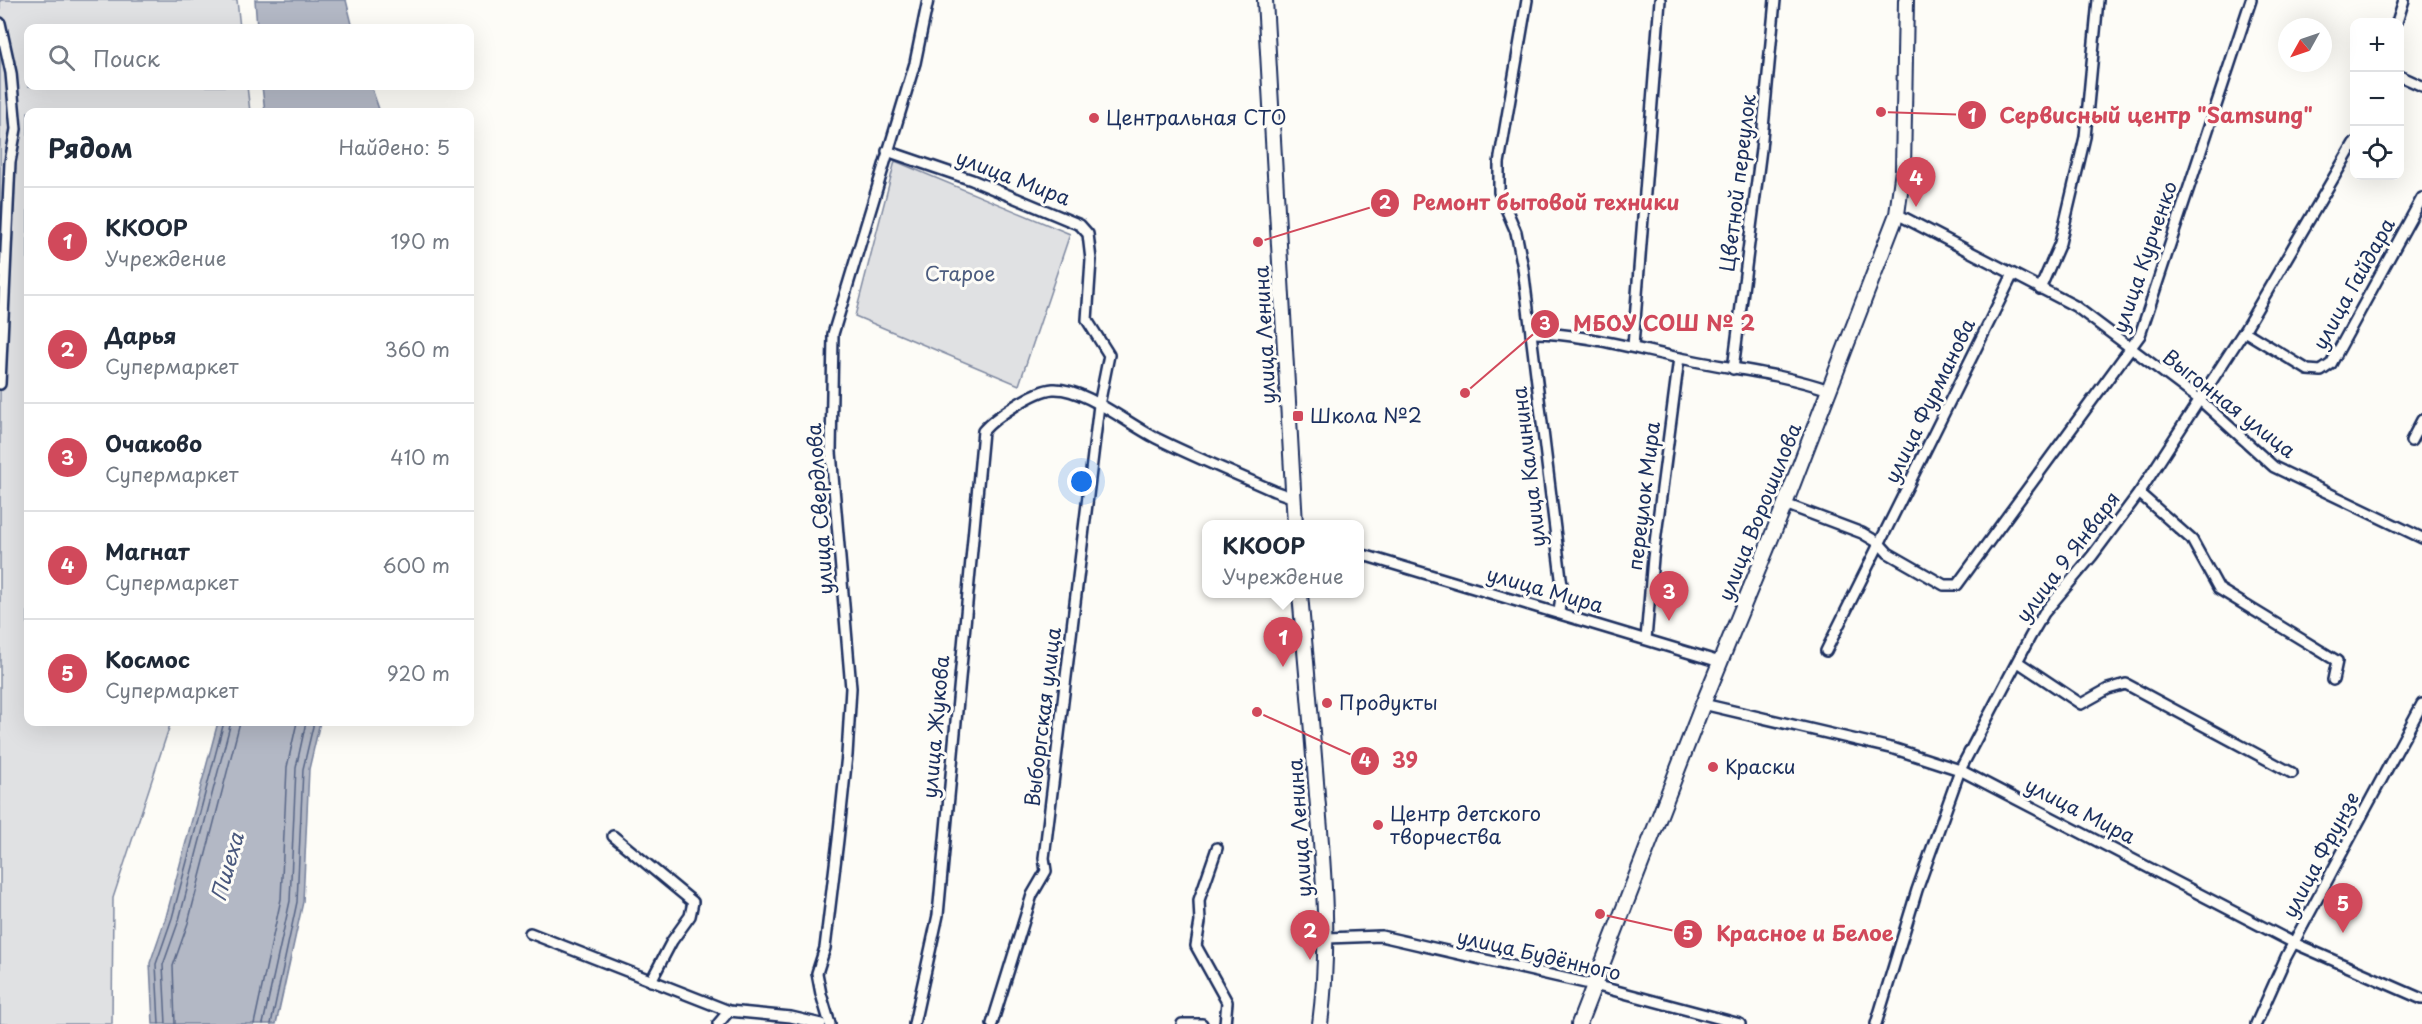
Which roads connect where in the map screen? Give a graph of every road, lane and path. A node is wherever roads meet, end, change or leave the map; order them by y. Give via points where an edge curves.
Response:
1 (928, 0) edge
2 (1265, 0) edge
3 (1527, 0) edge
4 (1660, 0) edge
5 (1775, 0) edge
6 (1906, 0) edge
7 (2098, 0) edge
8 (2251, 0) edge
9 (2404, 0) edge
10 (2398, 18) edge
11 (0, 23) edge
12 (2404, 78) edge
13 (2422, 86) edge
14 (887, 151) junction
15 (2350, 152) edge
16 (2422, 198) edge
17 (1897, 213) junction
18 (2013, 274) junction
19 (2040, 289) junction
20 (2244, 332) junction
21 (1531, 333) junction
22 (1633, 346) junction
23 (2131, 350) junction
24 (1679, 358) junction
25 (1733, 369) junction
26 (0, 384) edge
27 (1829, 390) junction
28 (2200, 400) junction
29 (1099, 405) junction
30 (2422, 420) edge
31 (2411, 441) dead end
32 (2139, 493) junction
33 (1294, 498) junction
34 (1785, 504) junction
35 (1295, 520) edge
36 (2422, 538) edge
37 (1879, 543) junction
38 (1364, 555) edge
39 (1300, 598) edge
40 (1559, 613) junction
41 (1646, 639) junction
42 (1826, 651) dead end
43 (1720, 662) junction
44 (2018, 662) junction
45 (2333, 680) dead end
46 (1702, 704) junction
47 (2422, 704) edge
48 (1960, 770) junction
49 (2292, 773) dead end
50 (613, 836) dead end
51 (1217, 848) dead end
52 (530, 933) dead end
53 (1327, 938) junction
54 (2294, 943) junction
55 (651, 981) junction
56 (1594, 986) junction
57 (2422, 999) edge
58 (729, 1011) junction
59 (718, 1024) edge
60 (821, 1024) edge
61 (830, 1024) edge
62 (914, 1024) edge
63 (992, 1024) edge
64 (1182, 1024) edge
65 (1202, 1024) edge
66 (1225, 1024) edge
67 (1320, 1024) edge
68 (1579, 1024) edge
69 (1740, 1024) edge
70 (1876, 1024) edge
71 (2256, 1024) edge

1 - 14 street, улица Свердлова via 915,63
2 - 33 main road, улица Ленина
3 - 21 street, улица Калинина via 1499,163 1499,192 1516,232
4 - 22 street
5 - 25 street, Цветной переулок
6 - 17 main road, улица Ворошилова via 1903,170
7 - 19 street via 2085,137 2060,243
8 - 23 street, улица Курченко via 2140,335
9 - 10 street
11 - 26 street via 16,129 10,162
12 - 13 street
14 - 29 street, улица Мира via 972,180 1080,225 1088,234 1091,260 1087,320 1109,355
14 - 61 street, улица Свердлова via 833,334 831,452 851,688 838,840 825,948 817,973
15 - 20 street, улица 9 Января
16 - 20 street, улица Гайдара via 2331,364 2321,371 2308,370
17 - 18 street, Выгонная улица
17 - 27 main road, улица Ворошилова
18 - 19 street, Выгонная улица
18 - 37 street, улица Фурманова
19 - 23 street, Выгонная улица via 2075,306
20 - 28 street, улица 9 Января
21 - 22 street
21 - 40 street, улица Калинина via 1562,586
22 - 24 street
23 - 28 street, Выгонная улица
23 - 37 street, улица Курченко via 1957,585 1944,585 1888,553
24 - 25 street
24 - 41 street, переулок Мира
25 - 27 street
27 - 34 main road, улица Ворошилова
28 - 32 street, улица 9 Января
28 - 36 street, Выгонная улица via 2274,467
29 - 33 street via 1154,437
29 - 62 street, улица Жукова via 1067,390 1050,389 992,420 983,431 938,915
29 - 63 street, Выборгская улица via 1044,858 1046,871 1032,895
30 - 31 street
32 - 44 street, улица 9 Января via 2044,613
32 - 45 street via 2192,540 2219,589 2337,661
33 - 35 main road, улица Ленина
34 - 37 street
34 - 43 main road, улица Ворошилова
37 - 42 street, улица Фурманова
38 - 40 street, улица Мира
39 - 53 main road, улица Ленина
40 - 41 street, улица Мира
41 - 43 street, улица Мира
43 - 46 main road, улица Ворошилова
44 - 48 street, улица 9 Января
44 - 49 street via 2081,704 2126,684
46 - 48 street, улица Мира via 1895,749
46 - 56 main road, улица Ворошилова
47 - 54 street, улица Фрунзе
48 - 54 street, улица Мира
48 - 70 street, улица 9 Января via 1917,890
50 - 55 street via 693,902 690,916
51 - 66 street via 1198,900 1197,946 1227,1002
52 - 55 street
53 - 56 street, улица Будённого via 1381,936
53 - 67 main road, улица Ленина
54 - 57 street, улица Мира
54 - 71 street, улица Фрунзе
55 - 58 street
56 - 68 main road, улица Ворошилова
56 - 69 street, улица Будённого
58 - 59 street
58 - 60 street
64 - 65 street

